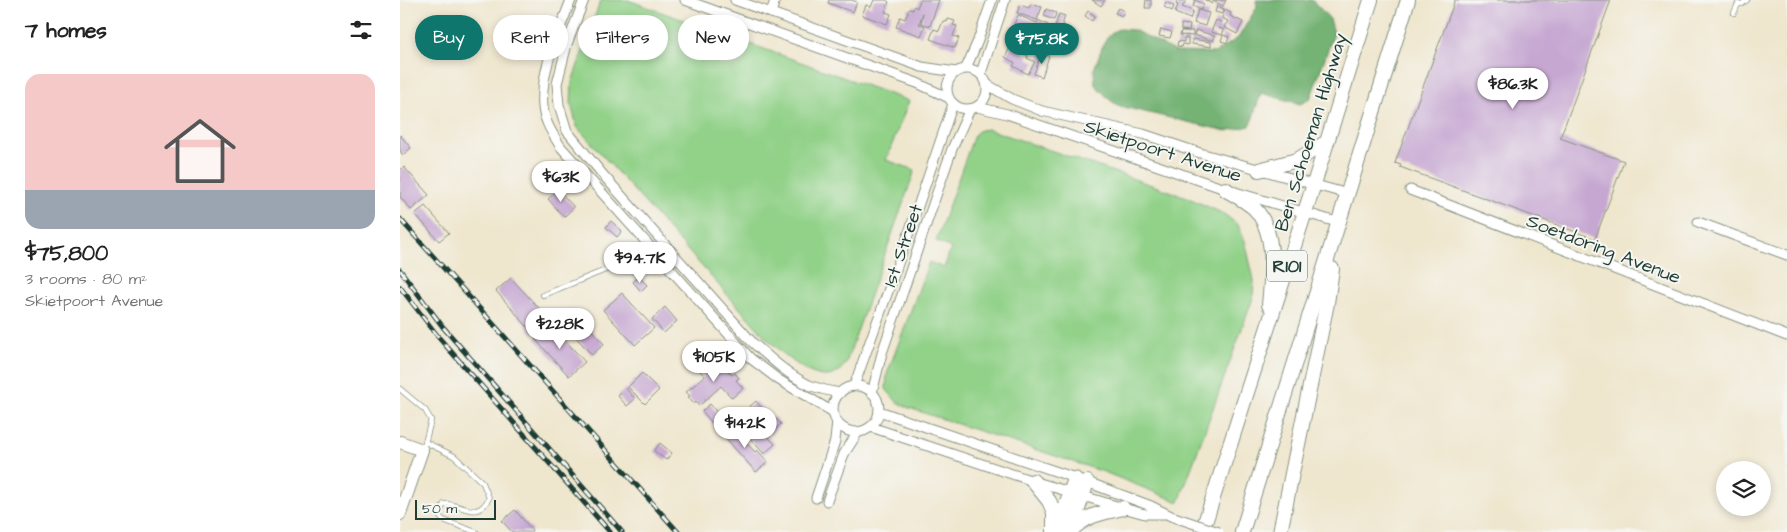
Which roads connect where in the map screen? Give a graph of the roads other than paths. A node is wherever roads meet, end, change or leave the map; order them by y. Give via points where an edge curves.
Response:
1 (571, 0) edge
2 (584, 0) edge
3 (684, 0) edge
4 (736, 0) edge
5 (775, 0) edge
6 (992, 0) edge
7 (1005, 0) edge
8 (1371, 0) edge
9 (1408, 0) edge
10 (1734, 0) edge
11 (1747, 0) edge
12 (1738, 4) junction
13 (771, 13) junction
14 (1734, 13) dead end
15 (966, 68) junction
16 (956, 72) junction
17 (981, 73) junction
18 (988, 85) junction
19 (951, 101) junction
20 (973, 108) junction
21 (1327, 142) junction
22 (1258, 170) junction
23 (1314, 184) junction
24 (1224, 189) junction
25 (1410, 190) dead end
26 (1348, 194) junction
27 (1304, 212) junction
28 (1698, 222) dead end
29 (1338, 228) junction
30 (649, 247) junction
31 (1787, 256) edge
32 (543, 295) dead end
33 (1266, 333) junction
34 (1787, 336) edge
35 (854, 386) junction
36 (400, 389) edge
37 (840, 393) junction
38 (872, 393) junction
39 (879, 411) junction
40 (833, 412) junction
41 (837, 421) junction
42 (871, 427) junction
43 (858, 432) junction
44 (400, 442) edge
45 (424, 446) junction
46 (1033, 481) junction
47 (1079, 487) junction
48 (816, 498) dead end
49 (827, 501) dead end
50 (1122, 508) junction
51 (400, 514) edge
52 (1169, 515) junction
53 (1071, 531) edge
54 (476, 532) edge
55 (1055, 532) edge
56 (1202, 532) edge
57 (1219, 532) edge
58 (1242, 532) edge
59 (1280, 532) edge

1 - 30 street via 543,83 543,109 560,146
2 - 37 street via 557,84 567,131 752,342 809,385
3 - 19 street via 917,83
4 - 13 street
5 - 13 street
6 - 15 street
7 - 17 street
8 - 21 main road, Ben Schoeman Highway / R101
9 - 26 main road, R101
10 - 12 lane
11 - 12 lane
12 - 14 lane
13 - 16 street via 922,67
15 - 16 street
15 - 17 street
16 - 19 street via 948,81 947,92
17 - 18 street
18 - 20 street via 986,98
18 - 22 street, Skietpoort Avenue via 1042,111 1143,134
19 - 20 street via 958,107
19 - 35 street, 1st Street via 917,212
20 - 24 street, Skietpoort Avenue via 1007,114
20 - 38 street, 1st Street via 952,149 882,353
21 - 22 main road via 1297,160
21 - 23 main road, Ben Schoeman Highway / R101
22 - 23 street, Skietpoort Avenue
23 - 26 street, Skietpoort Avenue
23 - 27 main road, Ben Schoeman Highway / R101
24 - 27 street, Skietpoort Avenue
24 - 33 main road via 1254,209 1268,233 1271,289
25 - 34 street, Soetdoring Avenue
26 - 29 main road, R101
27 - 29 street, Skietpoort Avenue
27 - 33 main road, Ben Schoeman Highway / R101
28 - 31 street
29 - 58 main road, R101
29 - 59 main road via 1327,303
30 - 32 lane via 618,265
30 - 40 street via 750,358 779,380
33 - 56 main road, Ben Schoeman Highway / R101
35 - 37 street
35 - 38 street
36 - 45 lane via 425,410 431,420
37 - 40 street via 834,402
38 - 39 street
39 - 42 street
39 - 47 street
40 - 41 street
41 - 43 street via 844,429
41 - 48 street via 835,441
42 - 43 street
42 - 46 street
43 - 49 street via 844,454
44 - 45 main road
45 - 51 main road
45 - 54 lane via 454,456 483,483 489,496 477,510 444,504 440,511 443,520
46 - 47 street
46 - 55 main road via 1054,512
47 - 50 street
47 - 52 street via 1156,508
47 - 53 main road
47 - 55 main road
50 - 52 street via 1145,514
50 - 53 main road via 1098,514
52 - 57 street, bridge

